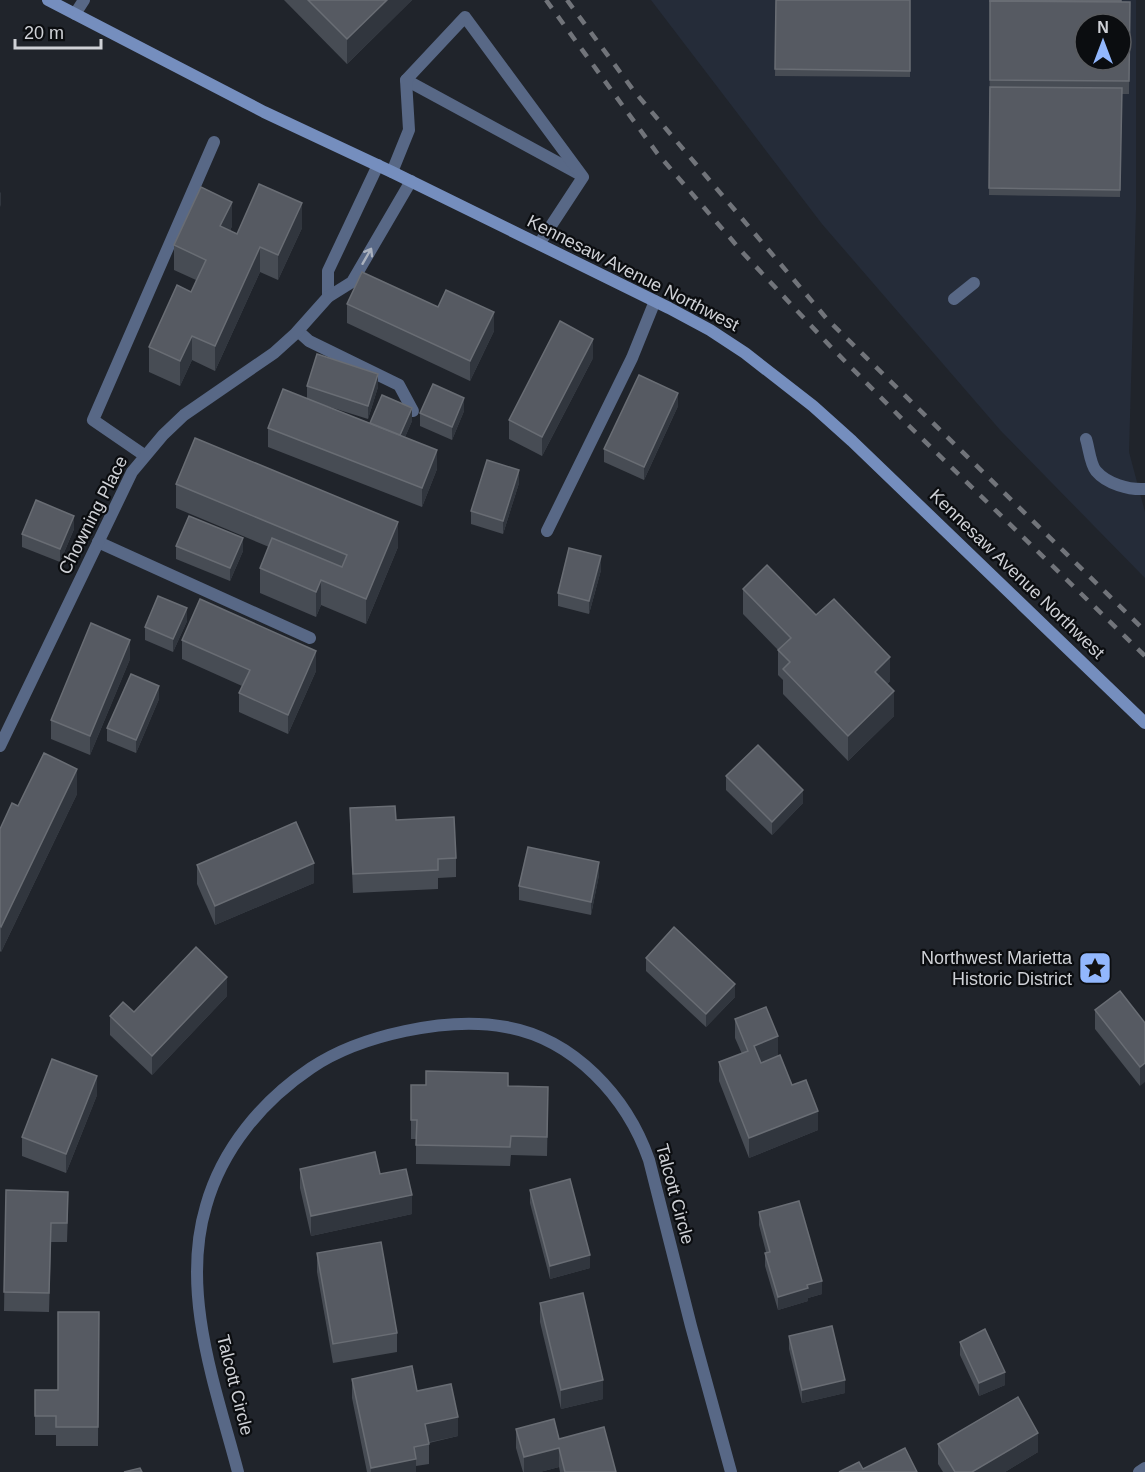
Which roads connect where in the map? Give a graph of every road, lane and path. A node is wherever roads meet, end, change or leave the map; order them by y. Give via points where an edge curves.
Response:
1 (48, 0) edge
2 (84, 0) edge
3 (75, 14) junction
4 (406, 80) junction
5 (214, 142) dead end
6 (378, 165) junction
7 (392, 172) junction
8 (583, 177) junction
9 (411, 181) junction
10 (539, 244) junction
11 (974, 283) dead end
12 (328, 297) junction
13 (954, 299) dead end
14 (655, 301) junction
15 (298, 331) junction
16 (412, 411) edge
17 (1086, 439) dead end
18 (144, 455) junction
19 (1145, 489) edge
20 (546, 531) dead end
21 (98, 542) junction
22 (310, 638) dead end
23 (1145, 723) edge
24 (0, 746) edge
25 (1145, 1468) edge
26 (238, 1472) edge
27 (731, 1472) edge
28 (1139, 1472) edge

1 - 3 street, Kennesaw Avenue Northwest
2 - 3 street
3 - 6 street, Kennesaw Avenue Northwest via 264,112
4 - 7 street via 409,130
4 - 8 street
4 - 8 street via 465,17
5 - 18 street via 93,420
6 - 7 street, Kennesaw Avenue Northwest
6 - 12 street via 328,271
7 - 9 street, Kennesaw Avenue Northwest
8 - 10 street
9 - 10 street, Kennesaw Avenue Northwest
12 -> 9 street, Chowning Place via 352,282
10 - 14 street, Kennesaw Avenue Northwest
11 - 13 street
12 - 15 street, Chowning Place
14 - 20 street via 632,358
14 - 23 street, Kennesaw Avenue Northwest via 745,353 813,406
15 - 16 street via 309,341 399,385
15 - 18 street, Chowning Place via 250,371 184,415
17 - 19 street via 1095,470 1111,483
18 - 21 street, Chowning Place
21 - 22 street
21 - 24 street, Chowning Place
25 - 28 street
26 - 27 street, Talcott Circle via 210,1363 198,1291 205,1207 220,1167 244,1131 275,1096 312,1067 383,1037 423,1027 459,1024 508,1027 567,1052 596,1075 631,1119 649,1160

